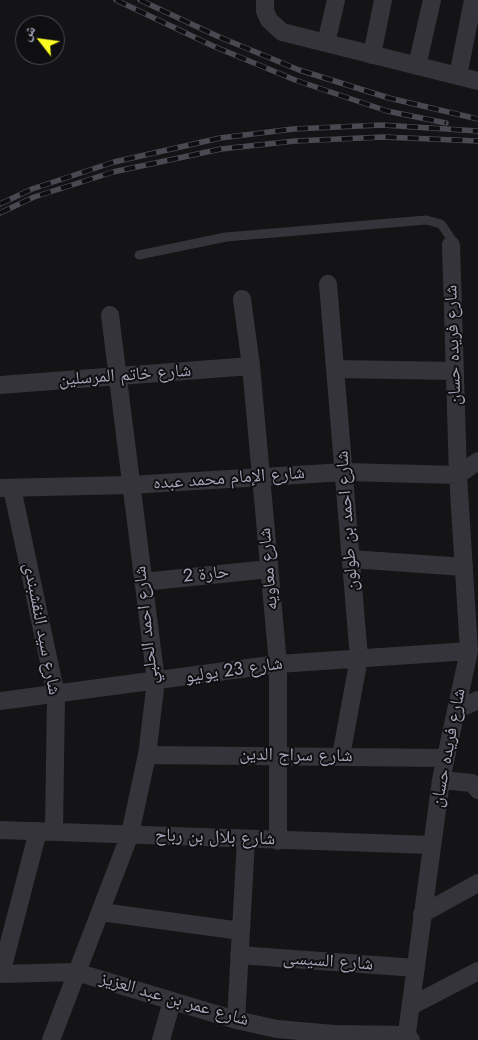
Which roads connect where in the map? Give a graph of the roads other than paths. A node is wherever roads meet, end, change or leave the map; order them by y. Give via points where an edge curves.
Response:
1 (265, 0) edge
2 (336, 0) edge
3 (383, 0) edge
4 (432, 0) edge
5 (473, 0) edge
6 (326, 43) junction
7 (372, 55) junction
8 (417, 66) junction
9 (458, 76) junction
10 (478, 81) edge
11 (451, 245) joint
12 (139, 255) dead end
13 (328, 284) dead end
14 (242, 299) dead end
15 (110, 315) dead end
16 (251, 366) junction
17 (336, 369) junction
18 (455, 371) junction
19 (118, 377) junction
20 (0, 385) edge
21 (478, 461) edge
22 (344, 472) junction
23 (458, 475) junction
24 (260, 476) junction
25 (130, 486) junction
26 (6, 488) edge
27 (351, 558) junction
28 (464, 567) junction
29 (269, 569) junction
30 (143, 582) junction
31 (469, 651) junction
32 (359, 658) junction
33 (278, 664) junction
34 (156, 682) junction
35 (56, 694) junction
36 (0, 701) edge
37 (478, 701) edge
38 (456, 710) junction
39 (147, 755) junction
40 (278, 756) junction
41 (340, 756) junction
42 (446, 758) junction
43 (441, 780) junction
44 (478, 790) edge
45 (0, 830) edge
46 (46, 831) junction
47 (130, 834) junction
48 (246, 840) junction
49 (278, 840) junction
50 (431, 845) junction
51 (478, 883) edge
52 (100, 912) junction
53 (422, 914) junction
54 (241, 931) junction
55 (240, 955) junction
56 (416, 968) junction
57 (478, 971) edge
58 (76, 972) junction
59 (1, 974) edge
60 (172, 1001) junction
61 (411, 1006) junction
62 (236, 1020) junction
63 (275, 1034) edge
64 (334, 1037) edge
65 (408, 1038) edge
66 (51, 1040) edge
67 (161, 1040) edge

1 - 6 street via 265,11 282,32
2 - 6 street
3 - 7 street
4 - 8 street
5 - 9 street
6 - 7 street
7 - 8 street
8 - 9 street
9 - 10 street
11 - 12 lane via 450,237 441,224 426,220 236,236
11 - 18 street, شارع فريده حسان
13 - 17 street, شارع احمد بن طولون
14 - 16 street, شارع معاويه
15 - 19 street, شارع احمد الحلبي
16 - 19 street, شارع خاتم المرسلين
16 - 24 street, شارع معاويه
17 - 18 street
17 - 22 street, شارع احمد بن طولون
18 - 23 street, شارع فريده حسان
19 - 20 street, شارع خاتم المرسلين
19 - 25 street, شارع احمد الحلبي
21 - 23 street
22 - 23 street, شارع الإمام محمد عبده
22 - 24 street, شارع الإمام محمد عبده
22 - 27 street, شارع احمد بن طولون
23 - 28 street, شارع فريده حسان
24 - 25 street, شارع الإمام محمد عبده
24 - 29 street, شارع معاويه
25 - 26 street, شارع الإمام محمد عبده
25 - 30 street, شارع احمد الحلبي
26 - 35 street, شارع سيد النقشبندى
27 - 28 street
27 - 32 street, شارع احمد بن طولون
28 - 31 street, شارع فريده حسان
29 - 30 street, حارة 2
29 - 33 street, شارع معاويه
30 - 34 street, شارع احمد الحلبي
31 - 32 street, شارع 23 يوليو
31 - 38 street, شارع فريده حسان
32 - 33 street, شارع 23 يوليو
32 - 41 street, شارع احمد بن طولون
33 - 34 street, شارع 23 يوليو
33 - 40 street, شارع معاويه
34 - 35 street, شارع 23 يوليو
34 - 39 street, شارع احمد الحلبي
35 - 36 street, شارع 23 يوليو
35 - 46 street, شارع سيد النقشبندى
37 - 38 street
38 - 42 street, شارع فريده حسان
39 - 40 street, شارع سراج الدين
39 - 47 street, شارع احمد الحلبي
40 - 41 street, شارع سراج الدين
40 - 49 street, شارع معاويه
41 - 42 street, شارع سراج الدين
42 - 43 street, شارع فريده حسان
43 - 44 street via 472,783
43 - 50 street, شارع فريده حسان
45 - 46 street, شارع بلال بن رباح
46 - 47 street, شارع بلال بن رباح
46 - 59 street, شارع سيد النقشبندى
47 - 48 street, شارع بلال بن رباح
47 - 52 street, شارع احمد الحلبي
48 - 49 street, شارع بلال بن رباح
48 - 54 street
49 - 50 street, شارع بلال بن رباح
50 - 53 street, شارع فريده حسان
51 - 53 street
52 - 54 street
52 - 58 street, شارع احمد الحلبي
53 - 56 street, شارع فريده حسان
54 - 55 street
55 - 56 street, شارع السيسى
55 - 62 street
56 - 61 street, شارع فريده حسان
57 - 61 street
58 - 59 street, شارع عمر بن عبد العزيز
58 - 60 street, شارع عمر بن عبد العزيز
58 - 66 street, شارع احمد الحلبي
60 - 62 street, شارع عمر بن عبد العزيز
60 - 67 street
61 - 65 street, شارع فريده حسان
62 - 63 street, شارع عمر بن عبد العزيز
63 - 64 street, شارع عمر بن عبد العزيز
64 - 65 street, شارع عمر بن عبد العزيز

